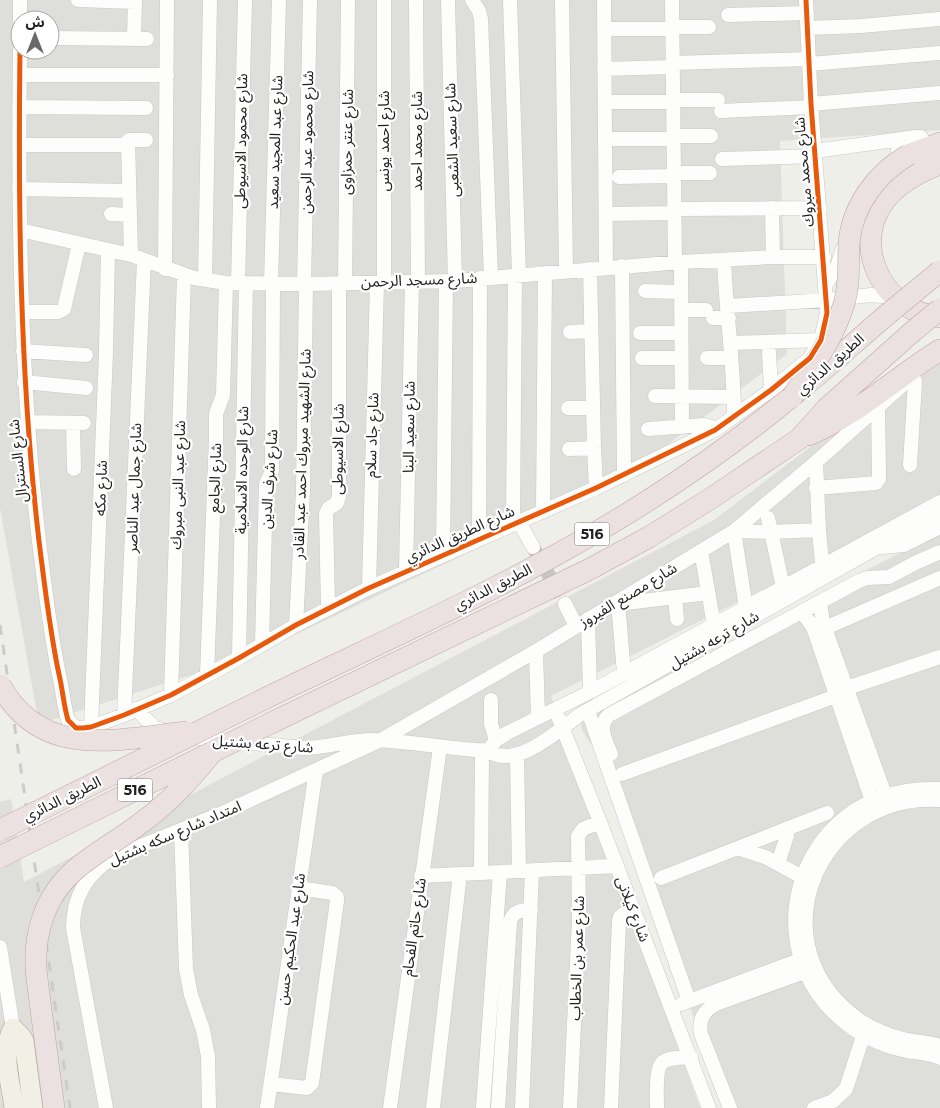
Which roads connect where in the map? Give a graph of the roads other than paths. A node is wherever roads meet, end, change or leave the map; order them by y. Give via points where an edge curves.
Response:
1 (78, 0) edge
2 (167, 0) edge
3 (210, 0) edge
4 (245, 0) edge
5 (279, 0) edge
6 (310, 0) edge
7 (348, 0) edge
8 (384, 0) edge
9 (416, 0) edge
10 (510, 0) edge
11 (562, 0) edge
12 (604, 0) edge
13 (672, 0) edge
14 (135, 1) edge
15 (448, 4) edge
16 (474, 4) edge
17 (807, 6) edge
18 (728, 15) dead end
19 (940, 19) edge
20 (709, 27) dead end
21 (672, 28) junction
22 (808, 28) junction
23 (604, 29) junction
24 (60, 38) edge
25 (940, 53) edge
26 (20, 60) edge
27 (809, 62) junction
28 (672, 65) junction
29 (604, 69) junction
30 (20, 75) junction
31 (167, 75) junction
32 (940, 93) edge
33 (673, 101) junction
34 (605, 102) junction
35 (811, 106) junction
36 (19, 107) junction
37 (146, 108) dead end
38 (940, 135) edge
39 (711, 136) dead end
40 (673, 138) junction
41 (606, 139) junction
42 (146, 140) dead end
43 (930, 140) edge
44 (128, 141) junction
45 (19, 145) junction
46 (816, 154) junction
47 (722, 160) dead end
48 (940, 164) edge
49 (710, 173) dead end
50 (674, 175) junction
51 (620, 177) dead end
52 (19, 190) junction
53 (129, 191) junction
54 (772, 208) junction
55 (820, 208) junction
56 (675, 211) junction
57 (111, 214) dead end
58 (606, 214) junction
59 (129, 215) junction
60 (20, 230) junction
61 (79, 244) junction
62 (108, 250) junction
63 (773, 257) junction
64 (824, 257) junction
65 (138, 258) junction
66 (724, 260) junction
67 (678, 262) junction
68 (622, 266) junction
69 (606, 267) junction
70 (590, 268) junction
71 (165, 269) junction
72 (566, 270) junction
73 (940, 271) edge
74 (545, 272) junction
75 (184, 275) junction
76 (517, 275) junction
77 (485, 278) junction
78 (205, 280) junction
79 (451, 281) junction
80 (380, 282) junction
81 (415, 282) junction
82 (237, 283) junction
83 (272, 283) junction
84 (342, 283) junction
85 (305, 284) junction
86 (826, 284) junction
87 (645, 291) dead end
88 (681, 292) junction
89 (827, 300) junction
90 (891, 305) junction
91 (940, 309) edge
92 (681, 310) junction
93 (22, 312) junction
94 (728, 312) junction
95 (940, 317) edge
96 (570, 332) dead end
97 (591, 332) junction
98 (640, 333) dead end
99 (681, 333) junction
100 (821, 340) junction
101 (730, 343) junction
102 (940, 350) edge
103 (23, 352) junction
104 (769, 352) dead end
105 (86, 356) dead end
106 (642, 358) dead end
107 (681, 358) junction
108 (707, 358) dead end
109 (731, 358) junction
110 (24, 382) junction
111 (86, 388) dead end
112 (772, 390) junction
113 (655, 396) dead end
114 (682, 396) junction
115 (734, 397) junction
116 (792, 397) junction
117 (878, 407) junction
118 (568, 408) dead end
119 (593, 408) junction
120 (734, 416) junction
121 (27, 422) junction
122 (682, 427) junction
123 (648, 429) dead end
124 (715, 430) junction
125 (799, 439) junction
126 (594, 448) junction
127 (569, 449) dead end
128 (816, 462) junction
129 (910, 465) dead end
130 (74, 469) dead end
131 (624, 475) junction
132 (596, 488) junction
133 (816, 488) junction
134 (940, 492) edge
135 (940, 502) edge
136 (543, 511) junction
137 (940, 514) edge
138 (516, 523) junction
139 (769, 525) junction
140 (940, 527) edge
141 (819, 530) junction
142 (734, 531) junction
143 (479, 539) junction
144 (877, 542) junction
145 (532, 547) tunnel mouth
146 (702, 551) junction
147 (940, 552) edge
148 (443, 555) junction
149 (406, 572) junction
150 (823, 572) junction
151 (940, 578) edge
152 (783, 587) junction
153 (369, 588) junction
154 (708, 593) junction
155 (675, 597) junction
156 (820, 602) junction
157 (618, 603) junction
158 (565, 604) tunnel mouth
159 (328, 608) junction
160 (746, 608) junction
161 (802, 612) junction
162 (588, 619) junction
163 (677, 619) dead end
164 (296, 625) junction
165 (714, 625) junction
166 (576, 626) junction
167 (825, 628) junction
168 (262, 644) junction
169 (536, 651) junction
170 (940, 657) edge
171 (239, 658) junction
172 (624, 674) junction
173 (207, 675) junction
174 (0, 685) edge
175 (590, 692) junction
176 (841, 692) junction
177 (171, 695) junction
178 (491, 700) dead end
179 (555, 710) junction
180 (588, 710) junction
181 (130, 712) junction
182 (538, 718) junction
183 (91, 727) junction
184 (562, 728) junction
185 (202, 730) junction
186 (379, 740) junction
187 (440, 747) junction
188 (489, 747) junction
189 (213, 751) junction
190 (517, 754) junction
191 (611, 754) dead end
192 (316, 770) junction
193 (622, 774) dead end
194 (940, 789) edge
195 (940, 800) edge
196 (887, 801) junction
197 (874, 806) junction
198 (826, 813) dead end
199 (600, 822) junction
200 (788, 828) junction
201 (0, 830) edge
202 (181, 830) junction
203 (738, 848) junction
204 (0, 857) edge
205 (778, 862) junction
206 (617, 866) junction
207 (580, 868) junction
208 (526, 871) junction
209 (500, 872) junction
210 (481, 873) junction
211 (460, 874) junction
212 (421, 876) junction
213 (802, 877) junction
214 (661, 878) dead end
215 (299, 888) junction
216 (531, 910) junction
217 (634, 913) junction
218 (1, 955) edge
219 (809, 964) junction
220 (690, 1001) junction
221 (672, 1008) junction
222 (13, 1028) junction
223 (865, 1030) junction
224 (940, 1046) edge
225 (690, 1057) junction
226 (940, 1058) edge
227 (271, 1084) junction
228 (14, 1108) edge
229 (33, 1108) edge
230 (54, 1108) edge
231 (106, 1108) edge
232 (209, 1108) edge
233 (267, 1108) edge
234 (390, 1108) edge
235 (433, 1108) edge
236 (482, 1108) edge
237 (498, 1108) edge
238 (522, 1108) edge
239 (570, 1108) edge
240 (611, 1108) edge
241 (657, 1108) edge
242 (709, 1108) edge
243 (730, 1108) edge
244 (814, 1108) edge

1 - 14 street
2 - 31 street
3 - 78 street
4 - 82 street, شارع محمود الاسيوطى
5 - 83 street, شارع عبد المجيد سعيد
6 - 85 street, شارع محمود عبد الرحمن
7 - 84 street, شارع عنتر حمزاوى
8 - 80 street, شارع احمد يونس
9 - 81 street, شارع محمد احمد
10 - 76 street
11 - 72 street
12 - 23 street
13 - 21 street
14 - 24 street via 140,39
15 - 16 street
15 - 79 street, شارع سعيد الشعبى
16 - 77 street via 481,19
17 - 18 street
17 - 22 street, شارع محمد مبروك
19 - 22 street
20 - 21 street
21 - 23 street
21 - 28 street
22 - 27 street, شارع محمد مبروك
23 - 29 street
25 - 27 street
26 - 30 street, شارع السنترال
27 - 28 street
27 - 35 street, شارع محمد مبروك
28 - 29 street
28 - 33 street
29 - 34 street
30 - 31 street
30 - 36 street, شارع السنترال
31 - 71 street
32 - 35 street
33 - 34 street
33 - 35 street via 719,106
33 - 40 street
34 - 41 street
35 - 46 street, شارع محمد مبروك
36 - 37 street
36 - 45 street, شارع السنترال
38 - 43 street
39 - 40 street
40 - 41 street
40 - 50 street
41 - 58 street
42 - 44 street
43 - 46 street
43 - 86 street via 885,159 862,184 850,211 839,263
43 - 116 highway, bridge via 884,172 863,201 851,232 849,274 842,311
44 - 45 street via 124,145
44 - 53 street, شارع جمال عبد الناصر
45 - 52 street, شارع السنترال
46 - 47 street
46 - 55 street, شارع محمد مبروك
48 - 90 highway via 896,189 874,220 873,254
49 - 50 street
50 - 51 street
50 - 56 street
52 - 53 street
52 - 60 street, شارع السنترال
53 - 59 street, شارع جمال عبد الناصر
54 - 55 street
54 - 56 street
54 - 63 street
55 - 64 street, شارع محمد مبروك
56 - 58 street
56 - 67 street
57 - 59 street
58 - 69 street
59 - 65 street, شارع جمال عبد الناصر
60 - 61 street, شارع مسجد الرحمن
60 - 93 street, شارع السنترال
61 - 62 street, شارع مسجد الرحمن
61 - 93 street via 62,312
62 - 65 street, شارع مسجد الرحمن
62 - 183 street, شارع مكه
63 - 64 street, شارع مسجد الرحمن
63 - 66 street, شارع مسجد الرحمن
64 - 86 street, شارع محمد مبروك
65 - 71 street, شارع مسجد الرحمن
65 - 181 street, شارع جمال عبد الناصر
66 - 67 street, شارع مسجد الرحمن
66 - 94 street
67 - 68 street, شارع مسجد الرحمن
67 - 88 street
68 - 69 street, شارع مسجد الرحمن
68 - 131 street
69 - 70 street, شارع مسجد الرحمن
70 - 72 street, شارع مسجد الرحمن
70 - 97 street
71 - 75 street, شارع مسجد الرحمن
72 - 74 street, شارع مسجد الرحمن
73 - 90 highway, الطريق الدائري / 516, bridge
74 - 76 street, شارع مسجد الرحمن
74 - 136 street
75 - 78 street, شارع مسجد الرحمن
75 - 177 street, شارع عبد النبى مبروك
76 - 77 street, شارع مسجد الرحمن
76 - 138 street
77 - 79 street, شارع مسجد الرحمن
77 - 143 street
78 - 82 street, شارع مسجد الرحمن
79 - 81 street, شارع مسجد الرحمن
79 - 148 street, شارع سعيد الشعبى
80 - 81 street, شارع مسجد الرحمن
80 - 84 street, شارع مسجد الرحمن
80 - 153 street, شارع جاد سلام
81 - 149 street, شارع سعيد البنا
82 - 83 street, شارع مسجد الرحمن
82 - 171 street, شارع الوحده الاسلامية
82 - 173 street, شارع الجامع via 224,395 216,414
83 - 85 street, شارع مسجد الرحمن
83 - 168 street, شارع شرف الدين via 272,471 266,484
84 - 85 street, شارع مسجد الرحمن
84 - 159 street, شارع الاسيوطى via 339,496 337,504 328,508 326,513
85 - 164 street, شارع الشهيد مبروك احمد عبد القادر via 303,491
86 - 89 street, شارع محمد مبروك
87 - 88 street
88 - 92 street
89 - 90 street via 871,295
89 - 94 street
89 - 100 street, شارع محمد مبروك via 828,313
90 - 95 highway
90 - 116 highway, الطريق الدائري / 516
91 - 125 highway, الطريق الدائري / 516, bridge via 827,408
92 - 94 street via 709,314
92 - 99 street
93 - 103 street, شارع السنترال
94 - 101 street
96 - 97 street
97 - 119 street
98 - 99 street
99 - 107 street
100 - 101 street
100 - 112 street, شارع الطريق الدائري via 810,358
101 - 109 street
102 - 125 highway via 848,414
103 - 105 street
103 - 110 street, شارع السنترال
104 - 112 street
106 - 107 street
107 - 114 street
108 - 109 street
109 - 115 street
110 - 111 street
110 - 121 street, شارع السنترال
112 - 120 street, شارع الطريق الدائري
113 - 114 street
114 - 115 street
114 - 122 street
115 - 120 street
116 - 185 highway, الطريق الدائري / 516, bridge via 679,480 568,548
117 - 128 street, شارع مصنع الفيروز
117 - 129 street, شارع مصنع الفيروز via 908,380 914,379
117 - 133 street via 879,479 876,483
118 - 119 street
119 - 126 street
120 - 124 street, شارع الطريق الدائري
121 - 130 street via 78,423
121 - 183 street, شارع السنترال via 48,614 67,716 76,728
122 - 123 street
122 - 124 street via 704,425
124 - 131 street, شارع الطريق الدائري
125 - 189 highway, الطريق الدائري / 516, bridge via 649,537 590,569
126 - 127 street
126 - 132 street
128 - 133 street
128 - 142 street, شارع مصنع الفيروز
131 - 132 street, شارع الطريق الدائري
132 - 136 street, شارع الطريق الدائري
133 - 141 street
134 - 144 street, شارع ترعه بشتيل via 891,519 882,527
135 - 144 street, شارع ترعه بشتيل
136 - 138 street, شارع الطريق الدائري
137 - 144 street, شارع ترعه بشتيل
138 - 143 street, شارع الطريق الدائري
138 - 145 street
139 - 141 street
139 - 142 street
139 - 152 street
140 - 144 street via 904,545 891,547
141 - 150 street
142 - 146 street, شارع مصنع الفيروز
142 - 160 street
143 - 148 street, شارع الطريق الدائري
144 - 150 street, شارع ترعه بشتيل
146 - 154 street
146 - 157 street, شارع مصنع الفيروز
147 - 156 street via 889,578 863,580
148 - 149 street, شارع الطريق الدائري
149 - 153 street, شارع الطريق الدائري
150 - 152 street, شارع ترعه بشتيل
150 - 180 street, شارع ترعه بشتيل
151 - 167 street
152 - 160 street, شارع ترعه بشتيل
153 - 159 street, شارع الطريق الدائري
154 - 155 street
154 - 165 street
155 - 157 street
155 - 163 street
156 - 161 street
156 - 167 street
157 - 162 street, شارع مصنع الفيروز
157 - 172 street
158 - 166 street
159 - 164 street, شارع الطريق الدائري
160 - 165 street, شارع ترعه بشتيل
161 - 176 street via 813,627
161 - 191 street via 609,715 603,730
162 - 166 street, شارع مصنع الفيروز
162 - 175 street
164 - 168 street, شارع الطريق الدائري
165 - 172 street, شارع ترعه بشتيل
166 - 169 street, شارع مصنع الفيروز
167 - 176 street
168 - 171 street, شارع الطريق الدائري
169 - 182 street
169 - 186 street, شارع مصنع الفيروز
170 - 176 street
171 - 173 street, شارع الطريق الدائري
172 - 175 street, شارع ترعه بشتيل
173 - 177 street, شارع الطريق الدائري
174 - 185 highway, bridge via 13,705 32,722 68,738 94,741
175 - 179 street, شارع ترعه بشتيل
176 - 193 street
176 - 196 street
176 - 197 street
177 - 181 street, شارع الطريق الدائري
178 - 188 street
179 - 182 street, شارع ترعه بشتيل
179 - 184 street, شارع كيلانى
180 - 184 street, شارع ترعه بشتيل
180 - 220 street
181 - 183 street, شارع الطريق الدائري
181 - 186 street, شارع ترعه بشتيل via 161,731 185,738 310,748
182 - 188 street, شارع ترعه بشتيل via 507,733
184 - 190 street, شارع ترعه بشتيل
184 - 199 street, شارع كيلانى
185 - 201 highway, الطريق الدائري / 516, bridge
186 - 187 street, شارع ترعه بشتيل
186 - 192 street, شارع مصنع الفيروز
187 - 188 street, شارع ترعه بشتيل
187 - 212 street, شارع حاتم الفحام
188 - 190 street, شارع ترعه بشتيل via 501,756
188 - 210 street
189 - 204 highway, الطريق الدائري / 516, bridge
189 - 230 highway, bridge via 158,810 74,871 44,914 37,939 36,966
190 - 208 street
192 - 202 street, امتداد شارع سكه بشتيل
192 - 215 street, شارع عبد الحكيم حسن
194 - 196 street via 912,790
195 - 196 street
196 - 197 street
197 - 213 street via 858,808 835,826 816,849
197 - 219 street via 842,834 819,867 807,905
198 - 200 street
199 - 206 street, شارع كيلانى
199 - 207 street, شارع عمر بن الخطاب via 579,833
200 - 203 street
200 - 205 street
202 - 231 street, امتداد شارع سكه بشتيل via 105,862 85,882 77,900 73,928
202 - 232 street via 186,969 205,1042
203 - 205 street
203 - 214 street
205 - 213 street
206 - 207 street
206 - 217 street, شارع كيلانى
207 - 208 street
207 - 239 street, شارع عمر بن الخطاب
208 - 209 street
208 - 216 street
209 - 210 street
209 - 236 street
210 - 211 street
211 - 212 street
211 - 235 street
212 - 234 street, شارع حاتم الفحام
213 - 219 street via 796,903 797,946
215 - 227 street, شارع عبد الحكيم حسن
215 - 227 street via 337,896 315,1064 308,1088
216 - 237 street via 517,912 510,922
216 - 238 street
217 - 221 street, شارع كيلانى
217 - 240 street via 625,913 619,921
218 - 222 street
219 - 220 street
219 - 223 street via 818,993 829,1007 842,1020
219 - 243 street via 716,1004 704,1013 700,1023 701,1034
220 - 221 street
221 - 225 street, شارع كيلانى
222 - 228 main road via 6,1049
222 - 229 main road via 24,1041
223 - 224 street
223 - 226 street via 896,1048
223 - 244 street via 846,1089 833,1101
225 - 241 street via 671,1059 660,1065
225 - 242 street, شارع كيلانى
227 - 233 street, شارع عبد الحكيم حسن

